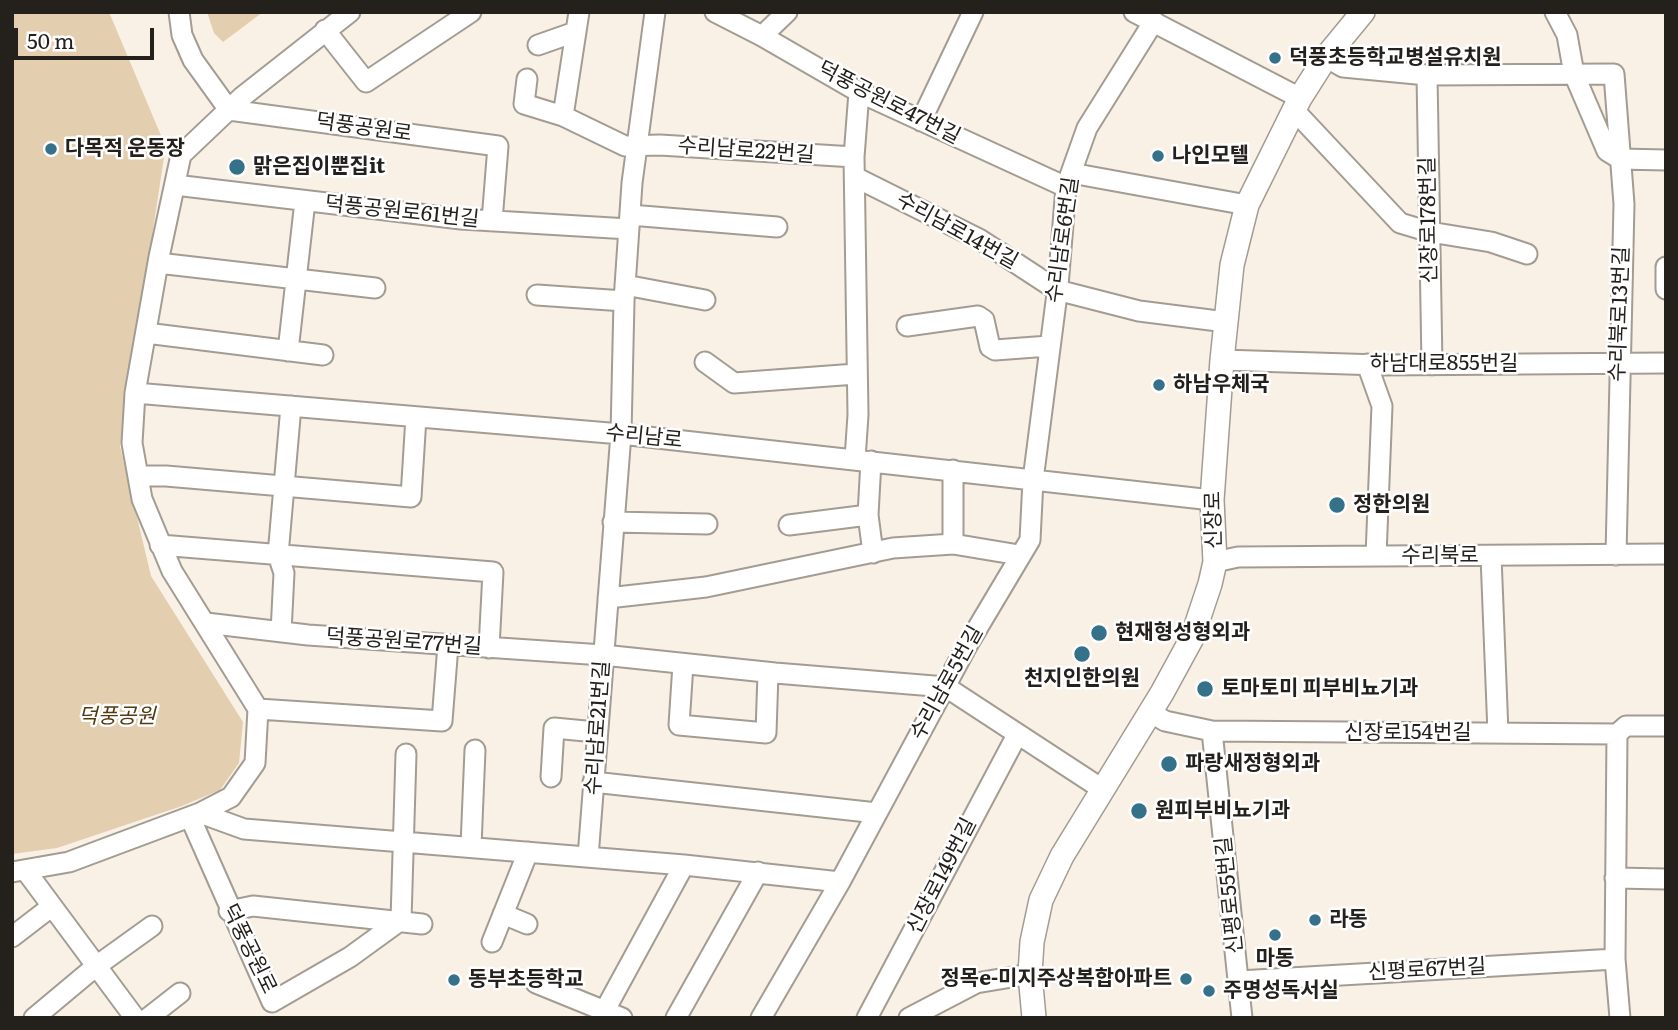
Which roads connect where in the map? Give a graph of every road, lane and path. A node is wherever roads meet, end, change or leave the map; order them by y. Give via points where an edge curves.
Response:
1 (179, 12) edge
2 (350, 12) edge
3 (471, 12) edge
4 (579, 12) edge
5 (655, 12) edge
6 (715, 12) edge
7 (787, 12) edge
8 (973, 12) edge
9 (1134, 12) edge
10 (1363, 12) edge
11 (1555, 12) edge
12 (1154, 21) junction
13 (325, 30) junction
14 (575, 32) junction
15 (762, 36) junction
16 (538, 45) dead end
17 (1326, 57) junction
18 (1574, 74) junction
19 (1427, 75) junction
20 (527, 79) dead end
21 (859, 92) junction
22 (1296, 104) junction
23 (229, 110) junction
24 (563, 116) junction
25 (921, 121) junction
26 (638, 148) junction
27 (1620, 159) junction
28 (1666, 160) edge
29 (855, 167) junction
30 (1069, 180) junction
31 (175, 185) junction
32 (305, 201) junction
33 (1247, 205) junction
34 (492, 221) junction
35 (630, 222) junction
36 (777, 227) dead end
37 (1430, 232) junction
38 (1527, 254) dead end
39 (158, 262) junction
40 (1666, 267) edge
41 (296, 280) junction
42 (376, 288) dead end
43 (1666, 289) edge
44 (1057, 290) junction
45 (624, 293) junction
46 (537, 295) dead end
47 (705, 300) dead end
48 (1226, 323) junction
49 (907, 326) dead end
50 (146, 333) junction
51 (1049, 346) junction
52 (288, 351) junction
53 (323, 355) dead end
54 (1222, 360) junction
55 (705, 362) dead end
56 (1619, 363) junction
57 (1666, 363) edge
58 (1367, 365) junction
59 (1432, 365) junction
60 (856, 374) junction
61 (135, 393) junction
62 (291, 406) junction
63 (416, 417) junction
64 (621, 434) junction
65 (863, 460) junction
66 (953, 470) junction
67 (138, 476) junction
68 (1033, 480) junction
69 (284, 486) junction
70 (1212, 500) junction
71 (868, 515) junction
72 (613, 522) junction
73 (707, 524) dead end
74 (789, 525) dead end
75 (953, 544) junction
76 (160, 545) junction
77 (873, 553) junction
78 (1666, 554) edge
79 (278, 555) junction
80 (1019, 555) junction
81 (1616, 555) junction
82 (1376, 556) junction
83 (1491, 556) junction
84 (1215, 562) junction
85 (608, 598) junction
86 (206, 623) junction
87 (281, 632) junction
88 (448, 645) junction
89 (489, 648) junction
90 (603, 655) junction
91 (683, 663) junction
92 (768, 673) junction
93 (946, 687) junction
94 (258, 709) junction
95 (1150, 712) junction
96 (1666, 726) edge
97 (1212, 731) junction
98 (596, 732) junction
99 (1498, 733) junction
100 (1617, 734) junction
101 (1017, 735) junction
102 (475, 750) dead end
103 (406, 754) dead end
104 (551, 777) dead end
105 (593, 782) junction
106 (1102, 789) junction
107 (877, 813) junction
108 (195, 815) junction
109 (405, 840) junction
110 (471, 846) junction
111 (528, 852) junction
112 (588, 857) junction
113 (684, 865) junction
114 (19, 872) edge
115 (758, 872) junction
116 (1615, 878) junction
117 (1666, 879) edge
118 (840, 882) junction
119 (51, 906) junction
120 (229, 911) junction
121 (503, 914) junction
122 (401, 920) junction
123 (422, 924) dead end
124 (527, 924) dead end
125 (152, 926) dead end
126 (12, 937) edge
127 (492, 942) dead end
128 (1615, 959) junction
129 (95, 967) junction
130 (1030, 974) junction
131 (1239, 981) junction
132 (536, 983) dead end
133 (180, 993) dead end
134 (613, 1014) edge
135 (34, 1018) edge
136 (135, 1018) edge
137 (148, 1018) edge
138 (676, 1018) edge
139 (761, 1018) edge
140 (867, 1018) edge
141 (909, 1018) edge
142 (1034, 1018) edge
143 (1242, 1018) edge
144 (1620, 1018) edge

1 - 23 street via 182,35 193,60
2 - 13 street
3 - 13 street via 366,82
4 - 14 street
5 - 26 street
6 - 15 street, 덕풍공원로47번길
7 - 15 street
8 - 25 street
9 - 12 street
10 - 17 street, 신장로
11 - 18 street via 1567,35
12 - 22 street
12 - 30 street, 수리남로6번길 via 1087,128
13 - 23 street
14 - 16 street
14 - 24 street
15 - 21 street, 덕풍공원로47번길
17 - 19 street via 1343,67
17 - 22 street, 신장로
18 - 19 street
18 - 27 street via 1607,151
18 - 27 street, 수리북로13번길 via 1614,74
19 - 37 street, 신장로178번길
20 - 24 street, 수리남로22번길 via 524,104
21 - 25 street, 덕풍공원로47번길
21 - 29 street
22 - 33 street, 신장로
22 - 37 street via 1400,223
23 - 31 street via 181,155
23 - 34 street, 덕풍공원로 via 498,146
24 - 26 street, 수리남로22번길
25 - 30 street, 덕풍공원로47번길
26 - 29 street, 수리남로22번길 via 660,145
26 - 35 street
27 - 28 street
27 - 56 street, 수리북로13번길 via 1624,204
29 - 44 street, 수리남로14번길
29 - 60 street
30 - 33 street, 덕풍공원로47번길
30 - 44 street, 수리남로6번길
31 - 32 street, 덕풍공원로61번길
31 - 39 street
32 - 34 street, 덕풍공원로61번길
32 - 41 street
33 - 48 street, 신장로 via 1232,265
34 - 35 street, 덕풍공원로61번길
35 - 36 street
35 - 45 street
37 - 38 street via 1491,242
37 - 59 street, 신장로178번길
39 - 41 street
39 - 50 street
40 - 43 street
41 - 42 street
41 - 52 street
44 - 48 street, 수리남로14번길 via 1139,312
44 - 51 street, 수리남로6번길
45 - 46 street
45 - 47 street
45 - 64 street
48 - 54 street, 신장로
49 - 51 street via 978,316 984,320 990,347 995,350
50 - 52 street
50 - 61 street
51 - 68 street, 수리남로6번길
52 - 53 street
54 - 58 street, 하남대로855번길
54 - 70 street, 신장로
55 - 60 street via 734,383
56 - 57 street, 하남대로855번길
56 - 59 street, 하남대로855번길
56 - 81 street, 수리북로13번길
58 - 59 street, 하남대로855번길
58 - 82 street via 1382,406
60 - 65 street
61 - 62 street, 수리남로
61 - 67 street via 132,443
62 - 63 street, 수리남로
62 - 69 street
63 - 64 street, 수리남로
63 - 69 street via 411,497
64 - 65 street, 수리남로
64 - 72 street, 수리남로21번길
65 - 66 street, 수리남로
65 - 71 street
66 - 68 street, 수리남로
66 - 75 street
67 - 69 street
67 - 76 street
68 - 70 street, 수리남로
68 - 80 street, 수리남로5번길 via 1033,528
69 - 79 street
70 - 84 street, 신장로
71 - 74 street
71 - 77 street
72 - 73 street
72 - 85 street, 수리남로21번길
75 - 77 street
75 - 80 street
76 - 79 street
76 - 86 street
77 - 85 street via 706,587
78 - 81 street, 수리북로
79 - 87 street via 284,573
79 - 89 street via 493,572
80 - 93 street, 수리남로5번길
81 - 83 street, 수리북로
82 - 83 street, 수리북로
82 - 84 street, 수리북로 via 1238,556
83 - 99 street
84 - 95 street, 신장로 via 1192,638
85 - 90 street, 수리남로21번길
86 - 87 street, 덕풍공원로77번길
86 - 94 street
87 - 88 street, 덕풍공원로77번길
88 - 89 street, 덕풍공원로77번길
88 - 94 street via 442,721
89 - 90 street, 덕풍공원로77번길
90 - 91 street
90 - 98 street, 수리남로21번길
91 - 92 street
91 - 92 street via 679,725 766,733
92 - 93 street
93 - 101 street
93 - 107 street, 수리남로5번길
94 - 108 street via 255,763 231,796
95 - 97 street, 신장로154번길 via 1165,721
95 - 106 street, 신장로
96 - 100 street, 신장로154번길 via 1626,726
97 - 99 street, 신장로154번길
97 - 131 street, 신평로55번길
98 - 104 street via 554,729
98 - 105 street, 수리남로21번길
99 - 100 street, 신장로154번길
100 - 116 street
101 - 106 street
101 - 140 street, 신장로149번길
102 - 110 street
103 - 109 street
105 - 107 street
105 - 112 street, 수리남로21번길
106 - 130 street, 신장로 via 1041,900
107 - 118 street, 수리남로5번길
108 - 109 street via 244,829
108 - 114 street via 69,862
108 - 120 street, 덕풍공원로
109 - 110 street
109 - 122 street
110 - 111 street
111 - 112 street
111 - 121 street
112 - 113 street
113 - 115 street
113 - 134 street
114 - 119 street
115 - 118 street
115 - 138 street
116 - 117 street
116 - 128 street
118 - 139 street, 수리남로5번길
119 - 126 street
119 - 129 street
120 - 122 street via 253,906
120 - 122 street, 덕풍공원로 via 272,1002 350,957
121 - 124 street
121 - 127 street
122 - 123 street
125 - 129 street
128 - 131 street, 신평로67번길
128 - 144 street
129 - 135 street
129 - 136 street
130 - 141 street via 976,983
130 - 142 street, 신장로
131 - 143 street, 신평로55번길
132 - 134 street
133 - 137 street

